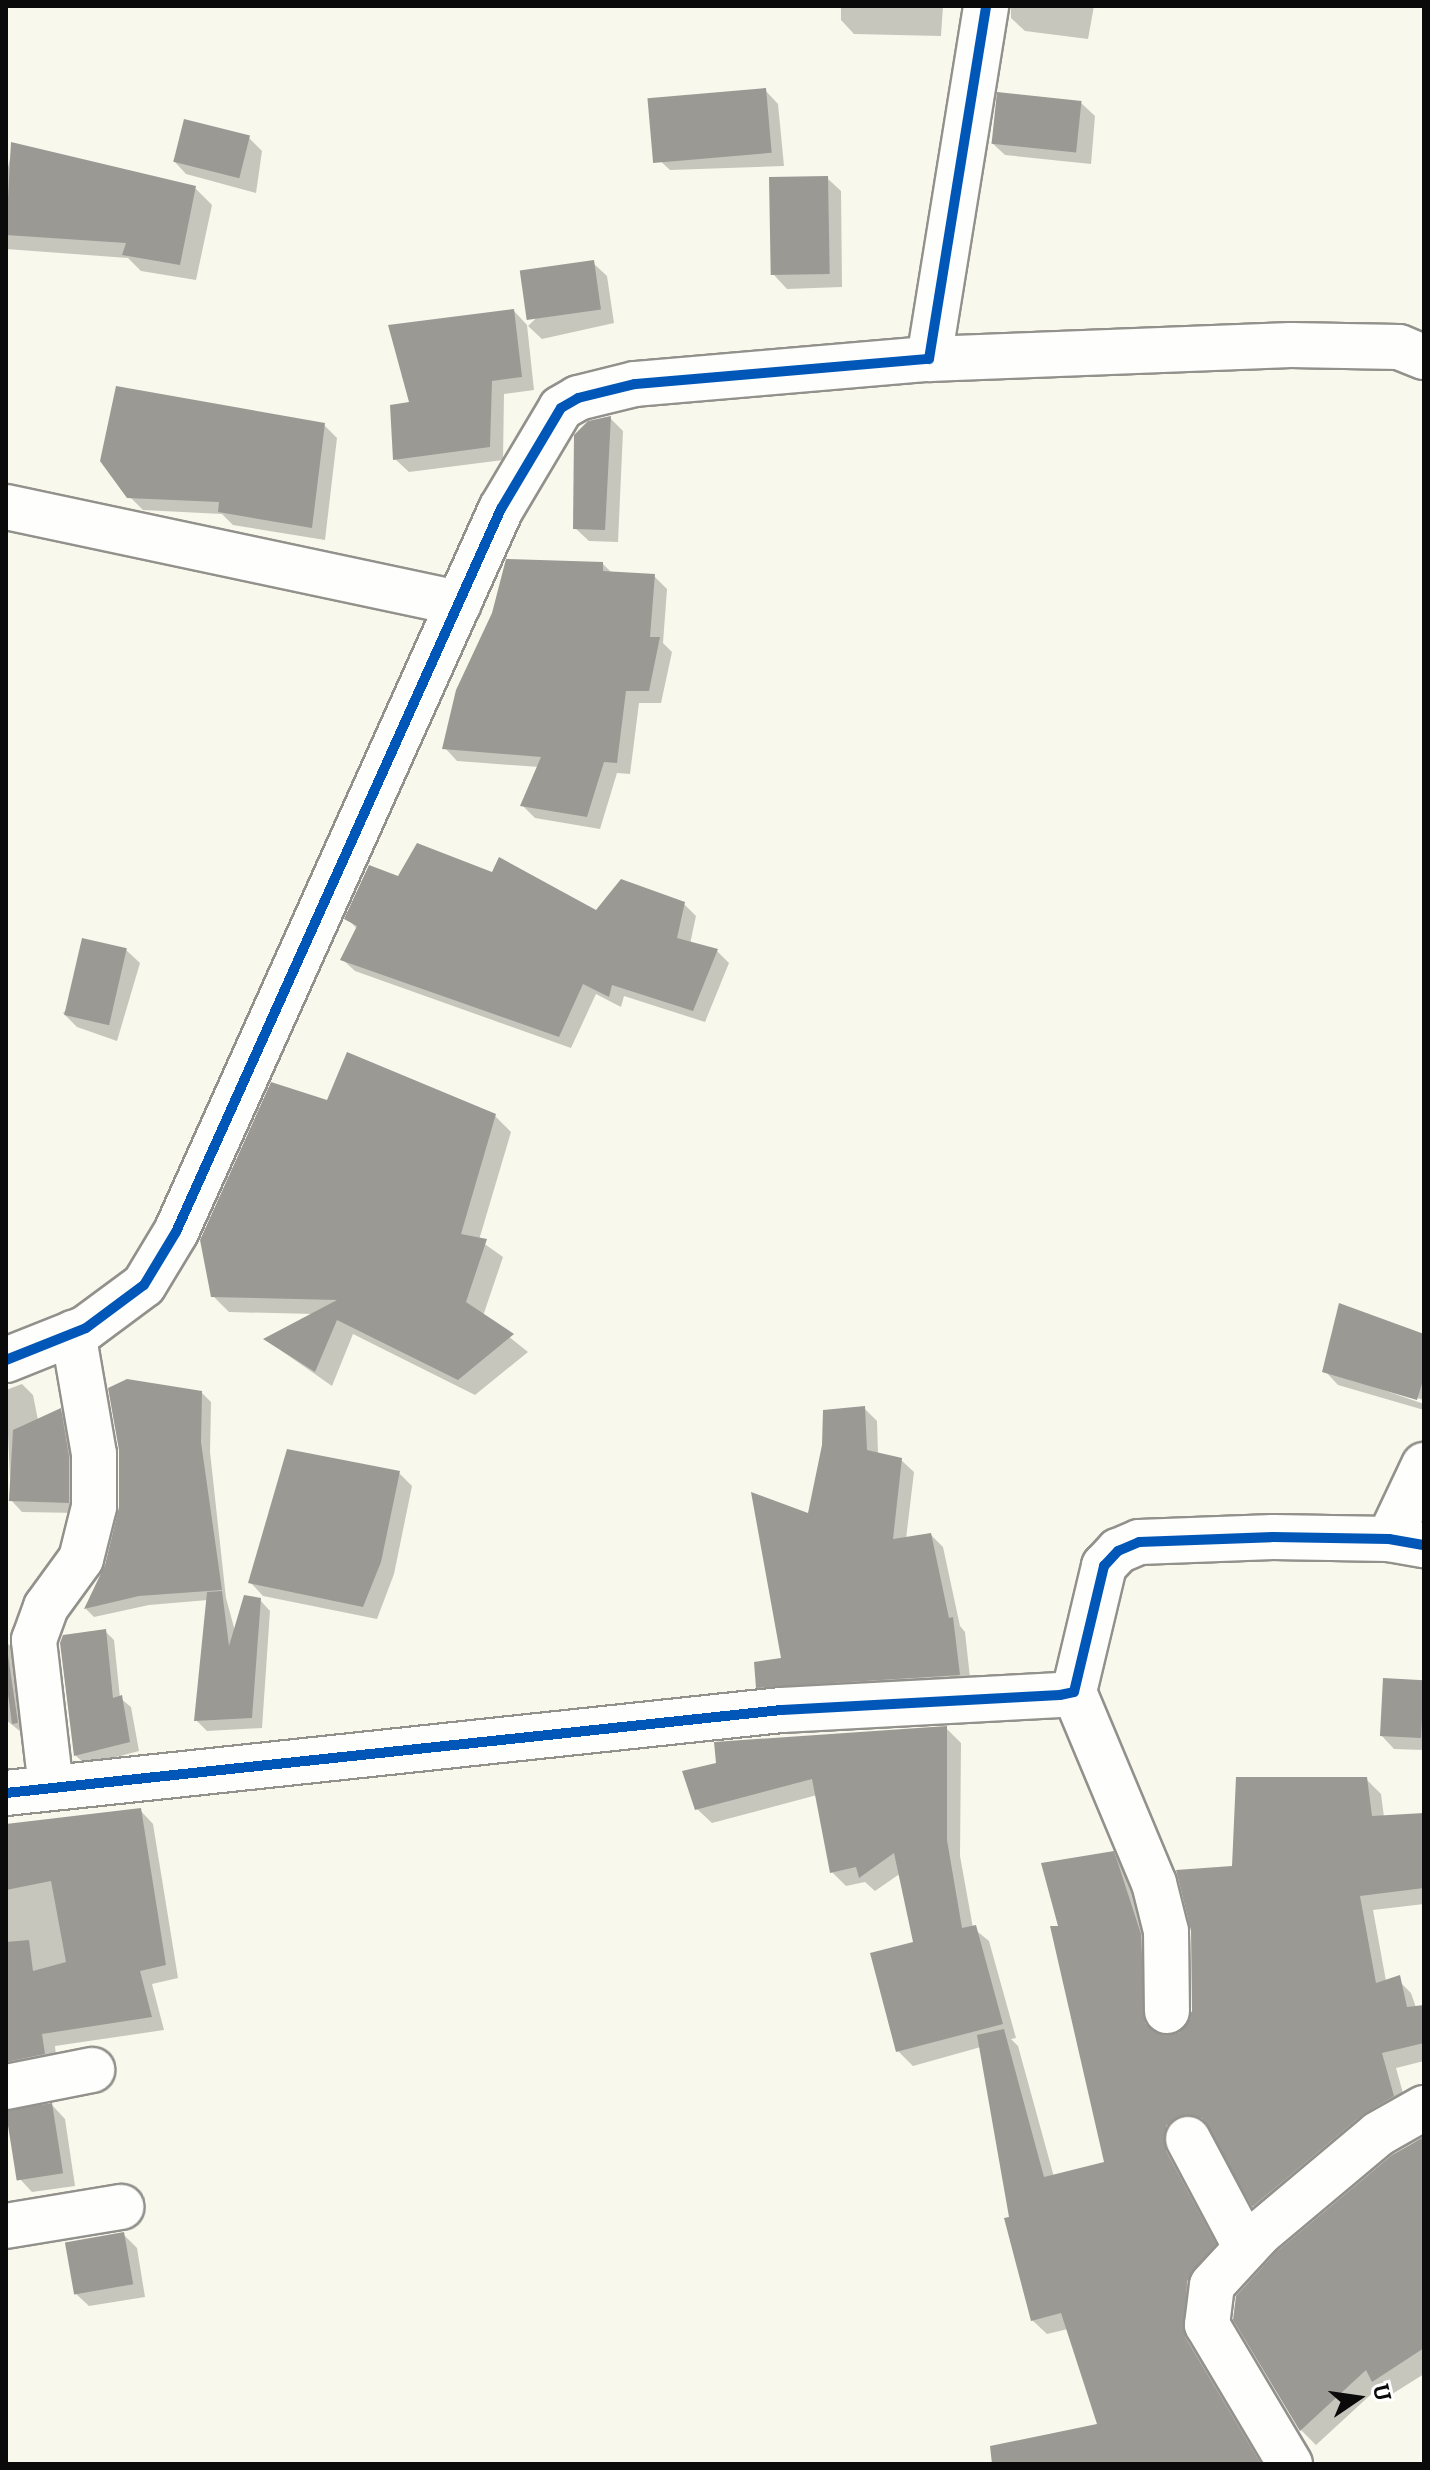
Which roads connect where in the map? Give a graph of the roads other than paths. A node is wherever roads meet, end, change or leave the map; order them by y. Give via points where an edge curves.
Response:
1 (986, 6) edge
2 (1424, 357) edge
3 (929, 359) junction
4 (6, 507) edge
5 (459, 603) junction
6 (73, 1333) junction
7 (6, 1360) edge
8 (1424, 1465) edge
9 (1407, 1542) edge
10 (1074, 1692) junction
11 (51, 1788) junction
12 (6, 1793) edge
13 (1167, 2011) dead end
14 (92, 2070) dead end
15 (6, 2087) edge
16 (1424, 2108) edge
17 (1188, 2139) dead end
18 (121, 2207) dead end
19 (6, 2226) edge
20 (1246, 2248) junction
21 (1290, 2464) edge

1 - 3 street
2 - 3 street via 1399,347 1291,345
3 - 5 street via 635,384 578,398 561,408 501,509
4 - 5 street
5 - 6 street via 176,1232 144,1285
6 - 7 street
6 - 11 street via 94,1454 94,1507 81,1559 46,1607 34,1640
8 - 9 street
9 - 10 street via 1139,1542 1118,1551 1097,1581
10 - 11 street via 782,1710
10 - 13 street via 1150,1870 1166,1931
11 - 12 street
14 - 15 street
16 - 20 street via 1378,2134
17 - 20 street
18 - 19 street
20 - 21 street via 1212,2285 1207,2325

